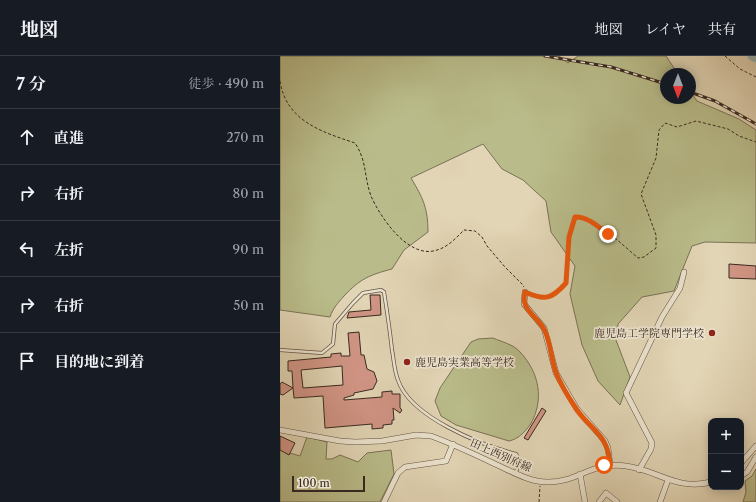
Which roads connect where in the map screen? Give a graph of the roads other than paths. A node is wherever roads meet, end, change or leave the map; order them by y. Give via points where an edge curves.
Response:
1 (684, 272) dead end
2 (525, 292) road end
3 (280, 350) edge
4 (280, 430) edge
5 (453, 444) junction
6 (756, 446) edge
7 (756, 457) edge
8 (744, 459) edge
9 (610, 464) junction
10 (639, 470) junction
11 (516, 473) junction
12 (580, 474) junction
13 (744, 474) edge
14 (668, 480) junction
15 (708, 482) edge
16 (384, 502) edge
17 (585, 502) edge
18 (599, 502) edge
19 (617, 502) edge
20 (660, 502) edge

1 - 10 street via 680,288 662,317 626,393 652,442 651,449
2 - 9 street via 524,304 544,328 556,373 577,409 604,441 608,448
3 - 11 lane via 322,353 333,344 335,324 363,292 381,290 384,292 396,373 403,392 442,425 494,449 516,454 519,458
4 - 5 street, 田上西別府線 via 355,442 424,435
5 - 11 street, 田上西別府線
5 - 16 street via 446,461 405,467 398,473
6 - 8 street
7 - 13 street
9 - 10 street, 田上西別府線
9 - 12 street, 田上西別府線
10 - 14 street, 田上西別府線
11 - 12 street, 田上西別府線 via 541,482 558,481
12 - 17 street
14 - 15 street, 田上西別府線 via 692,485
14 - 20 street
18 - 19 street via 606,493

